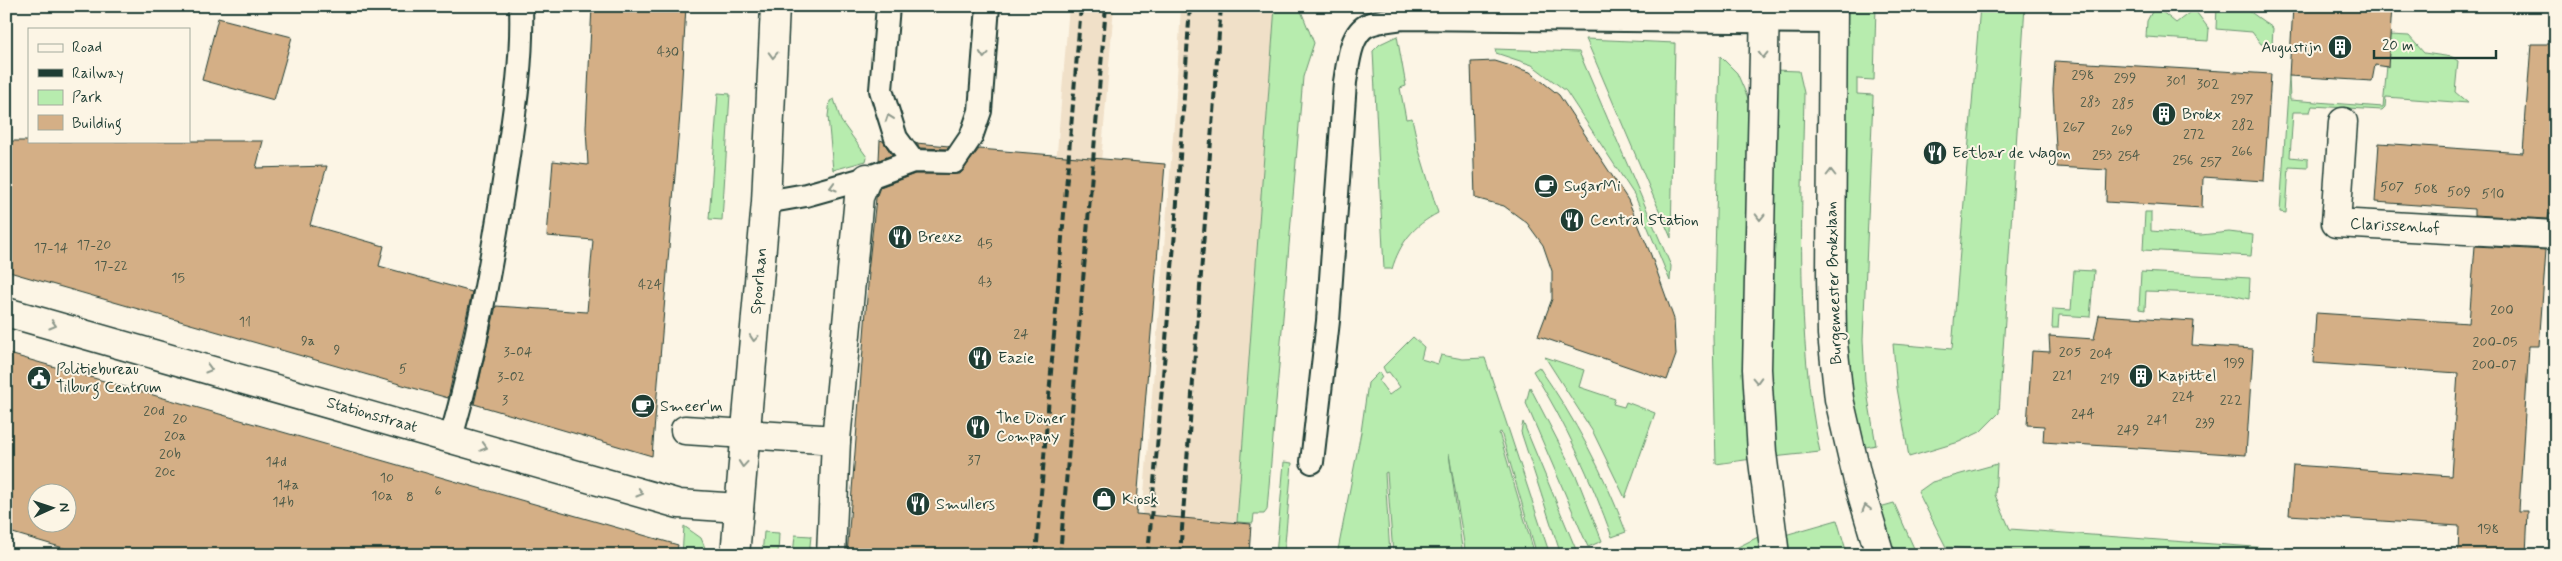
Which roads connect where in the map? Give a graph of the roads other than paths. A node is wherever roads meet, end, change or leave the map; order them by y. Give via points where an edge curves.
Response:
1 (521, 6) edge
2 (775, 6) edge
3 (888, 6) edge
4 (988, 6) edge
5 (1764, 14) edge
6 (1833, 14) edge
7 (2343, 122) dead end
8 (913, 161) junction
9 (866, 178) junction
10 (766, 202) junction
11 (2556, 236) edge
12 (6, 312) edge
13 (685, 430) dead end
14 (746, 434) junction
15 (451, 438) junction
16 (836, 440) junction
17 (1312, 462) dead end
18 (739, 508) junction
19 (735, 555) edge
20 (831, 555) edge
21 (1775, 555) edge
22 (1880, 555) edge

1 - 15 lane via 521,46 500,209 469,374
2 -> 10 street, Spoorlaan
8 -> 3 lane via 896,138 881,90
4 -> 8 lane via 980,110 972,137 954,162
5 - 6 lane
5 - 17 lane via 1403,18 1367,25 1357,37 1350,54 1345,82 1328,321
5 -> 21 street via 1757,369 1762,453
22 -> 6 street, Burgemeester Brokxlaan via 1839,399 1832,334
7 - 11 street, Clarissenhof via 2336,223
8 - 9 lane
9 -> 10 lane via 806,195
9 - 16 street via 859,197
10 -> 14 street, Spoorlaan
12 -> 15 street, Stationsstraat
13 - 14 street
14 - 16 street
14 -> 18 street, Spoorlaan
15 -> 18 street, Stationsstraat via 679,504
16 - 20 street
18 - 19 street, Spoorlaan

